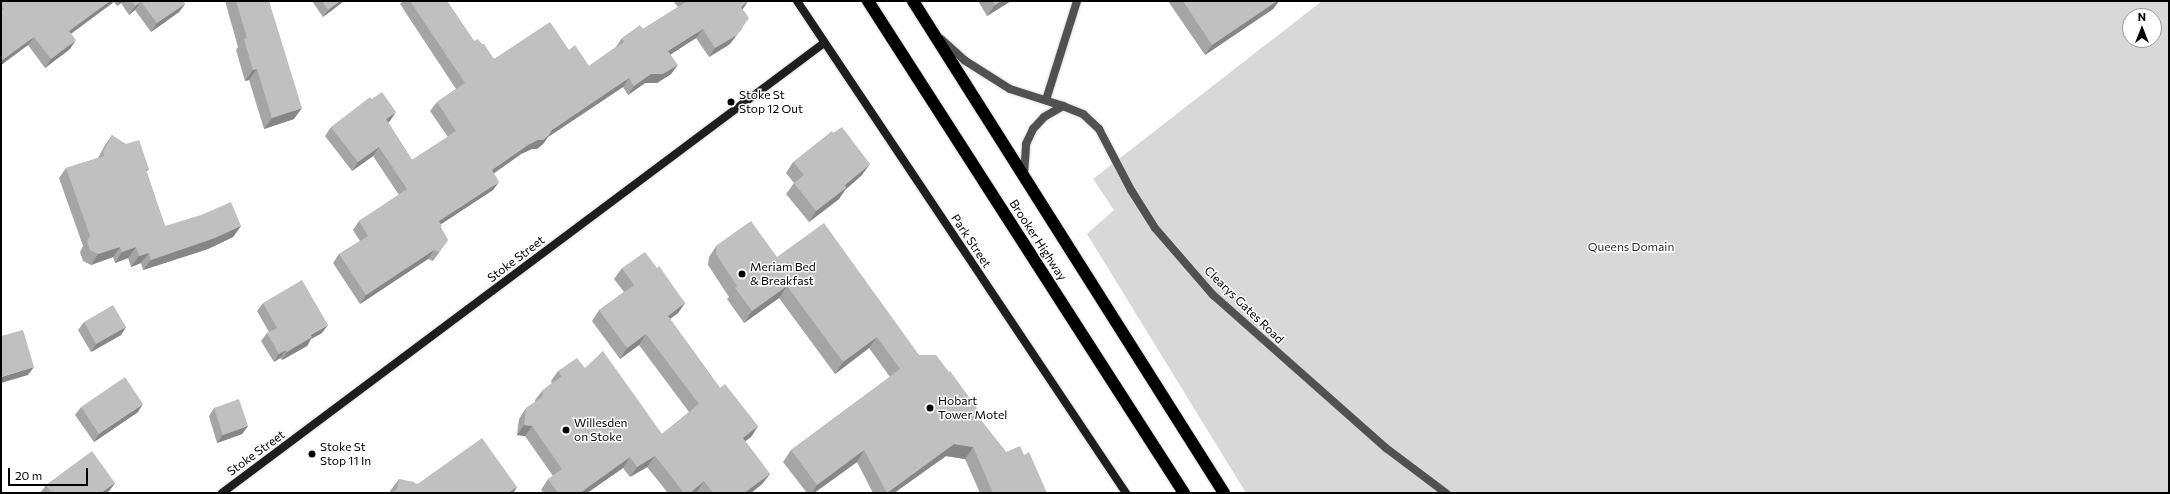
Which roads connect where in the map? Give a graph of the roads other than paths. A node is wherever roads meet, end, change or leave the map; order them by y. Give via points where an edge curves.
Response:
1 (797, 1) edge
2 (868, 1) edge
3 (914, 1) edge
4 (1077, 1) edge
5 (934, 33) junction
6 (824, 43) junction
7 (1046, 100) junction
8 (1063, 106) junction
9 (1024, 175) junction
10 (222, 493) edge
11 (1126, 493) edge
12 (1184, 493) edge
13 (1224, 493) edge
14 (1446, 493) edge

1 - 6 street, Park Street
2 - 12 highway, Brooker Highway
3 - 5 highway, Brooker Highway
4 - 7 street
5 - 7 street, Clearys Gates Road via 964,60 1010,89
5 - 9 highway, Brooker Highway
6 - 10 street, Stoke Street
6 - 11 street, Park Street
7 - 8 street, Clearys Gates Road
8 - 9 street via 1044,117 1033,129 1026,144
8 - 14 street, Clearys Gates Road via 1083,114 1100,129 1131,190 1155,228 1213,295 1386,448
9 - 13 highway, Brooker Highway

